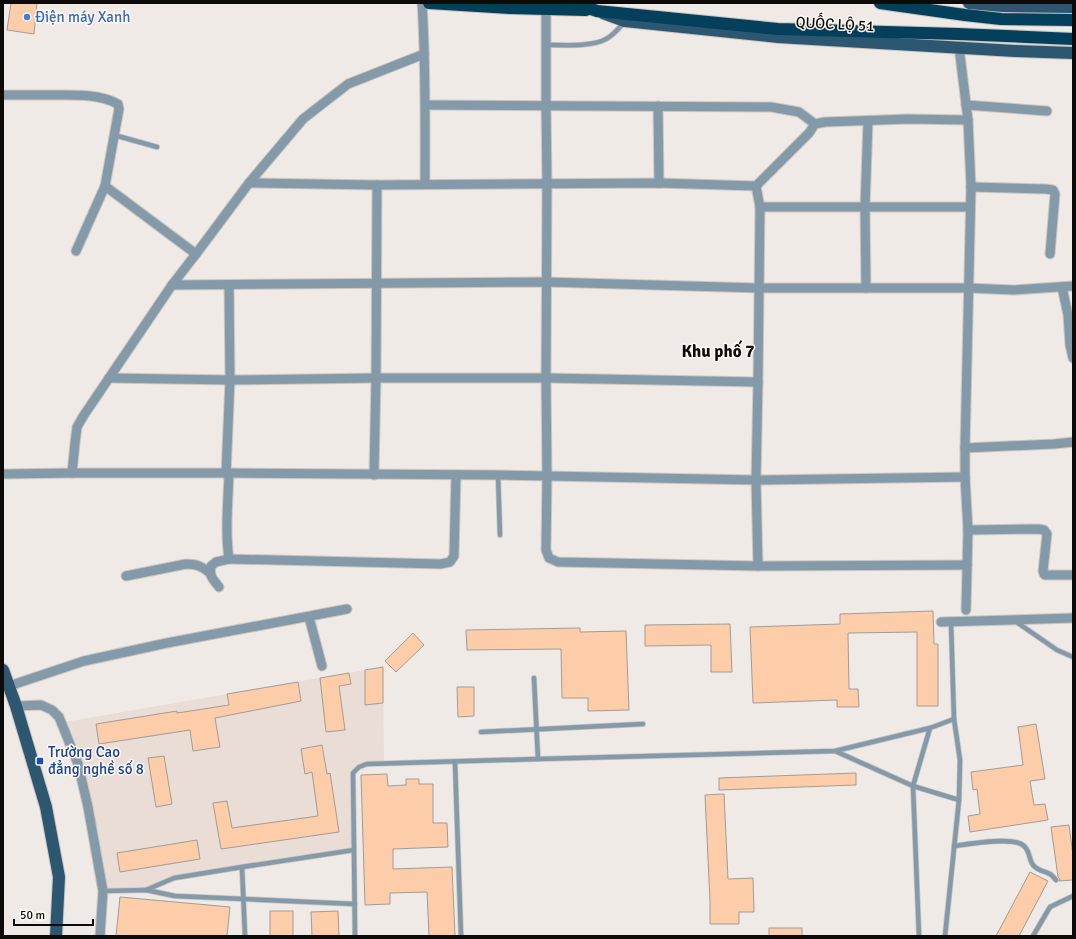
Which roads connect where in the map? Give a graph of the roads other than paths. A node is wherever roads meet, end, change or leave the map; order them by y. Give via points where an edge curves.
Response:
1 (422, 3) edge
2 (429, 3) edge
3 (574, 3) edge
4 (880, 3) edge
5 (969, 3) edge
6 (1003, 4) edge
7 (510, 6) edge
8 (1073, 7) edge
9 (546, 9) junction
10 (597, 11) junction
11 (1073, 20) edge
12 (624, 21) junction
13 (1073, 39) edge
14 (546, 45) junction
15 (959, 47) junction
16 (1073, 53) edge
17 (424, 54) junction
18 (3, 95) edge
19 (426, 105) junction
20 (546, 105) junction
21 (966, 105) junction
22 (658, 106) junction
23 (1047, 111) dead end
24 (968, 120) junction
25 (868, 121) junction
26 (815, 124) junction
27 (114, 135) junction
28 (157, 147) dead end
29 (547, 183) junction
30 (659, 183) junction
31 (249, 184) junction
32 (424, 184) junction
33 (377, 185) junction
34 (105, 186) junction
35 (756, 186) junction
36 (971, 187) junction
37 (760, 207) junction
38 (865, 207) junction
39 (970, 207) junction
40 (76, 251) dead end
41 (196, 254) junction
42 (1050, 254) dead end
43 (546, 282) junction
44 (376, 283) junction
45 (172, 285) junction
46 (229, 285) junction
47 (1073, 286) edge
48 (1062, 287) junction
49 (759, 288) junction
50 (866, 288) junction
51 (968, 288) junction
52 (1073, 358) edge
53 (109, 378) junction
54 (376, 378) junction
55 (546, 378) junction
56 (230, 380) junction
57 (758, 382) junction
58 (1073, 442) edge
59 (965, 448) junction
60 (72, 473) junction
61 (3, 474) edge
62 (228, 474) junction
63 (374, 475) junction
64 (456, 475) junction
65 (498, 475) junction
66 (547, 476) junction
67 (965, 477) junction
68 (756, 480) junction
69 (968, 530) junction
70 (500, 535) dead end
71 (229, 559) junction
72 (967, 565) junction
73 (758, 566) junction
74 (210, 573) junction
75 (1073, 575) edge
76 (126, 576) dead end
77 (219, 587) dead end
78 (347, 609) dead end
79 (966, 610) dead end
80 (309, 617) junction
81 (1073, 618) edge
82 (1012, 620) junction
83 (941, 622) dead end
84 (951, 622) junction
85 (1073, 657) edge
86 (322, 666) dead end
87 (3, 670) edge
88 (534, 678) dead end
89 (9, 686) junction
90 (16, 706) junction
91 (954, 719) junction
92 (643, 724) dead end
93 (930, 728) junction
94 (537, 730) junction
95 (481, 732) dead end
96 (835, 751) junction
97 (538, 759) junction
98 (455, 762) junction
99 (913, 786) junction
100 (959, 800) junction
101 (954, 846) junction
102 (354, 850) junction
103 (242, 867) junction
104 (1056, 880) dead end
105 (146, 890) junction
106 (103, 891) junction
107 (1073, 896) edge
108 (244, 899) junction
109 (355, 904) junction
110 (56, 936) edge
111 (100, 936) edge
112 (245, 936) edge
113 (355, 936) edge
114 (461, 936) edge
115 (919, 936) edge
116 (945, 936) edge
117 (1033, 936) edge

1 - 17 street
2 - 7 highway
3 - 10 highway, QUỐC LỘ 51
4 - 11 highway, QUỐC LỘ 51 via 965,16
5 - 6 main road
6 - 8 main road
7 - 9 highway
9 - 10 highway
9 - 14 street
10 - 12 main road, QUỐC LỘ 51
10 - 13 highway, QUỐC LỘ 51 via 778,29
12 - 14 lane via 607,39 596,43
12 - 15 main road, QUỐC LỘ 51 via 778,36
14 - 20 street
15 - 16 main road, QUỐC LỘ 51
15 - 21 street
17 - 19 street
17 - 31 street via 348,84 303,120
18 - 27 street via 78,95 113,101 118,104 119,109
19 - 20 street
19 - 32 street
20 - 22 street
20 - 29 street
21 - 23 street
21 - 24 street
22 - 26 street via 771,107 799,112
22 - 30 street
24 - 25 street
24 - 36 street
25 - 26 street
25 - 38 street
26 - 35 street
27 - 28 lane
27 - 34 street
29 - 30 street
29 - 32 street
29 - 43 street
30 - 35 street
31 - 33 street
31 - 41 street
32 - 33 street
33 - 44 street
34 - 40 street
34 - 41 street
35 - 37 street
36 - 39 street
36 - 42 street via 1053,190 1055,194
37 - 38 street
37 - 49 street
38 - 39 street
38 - 50 street
39 - 51 street
41 - 45 street
43 - 44 street
43 - 49 street
43 - 55 street
44 - 46 street
44 - 54 street
45 - 46 street
45 - 53 street
46 - 56 street
47 - 48 street
48 - 51 street via 1014,290
48 - 52 street
49 - 50 street
49 - 57 street
50 - 51 street
51 - 59 street
53 - 56 street
53 - 60 street via 77,427
54 - 55 street
54 - 56 street
54 - 63 street
55 - 57 street
55 - 66 street
56 - 62 street
57 - 68 street
58 - 59 street
59 - 67 street
60 - 61 street
60 - 62 street
62 - 63 street
62 - 71 street
63 - 64 street
64 - 65 street
64 - 71 street via 454,556 450,562 433,564
65 - 66 street
65 - 70 lane
66 - 68 street
66 - 73 street via 548,558 558,562
67 - 68 street
67 - 69 street
68 - 73 street
69 - 72 street
69 - 75 street via 1044,530 1047,534 1044,574
71 - 74 street via 216,562 211,566
72 - 73 street
72 - 79 street
74 - 76 street via 194,564 186,564
74 - 77 street
78 - 80 street
80 - 86 street
80 - 89 street via 84,661
81 - 82 street
82 - 84 street
82 - 85 lane via 1057,650
83 - 84 street
84 - 91 lane
87 - 89 main road
88 - 94 lane
89 - 90 main road
90 - 106 street via 41,705 59,717 78,764
90 - 110 main road via 46,807 59,877
91 - 93 lane
91 - 100 lane via 960,760
92 - 94 lane
93 - 96 lane
93 - 99 lane
94 - 95 lane
94 - 97 lane
96 - 97 lane
96 - 99 lane
97 - 98 lane
98 - 102 lane via 367,764 359,767 353,773
98 - 114 lane
99 - 100 lane
99 - 115 lane
100 - 101 lane
101 - 104 lane via 1017,842 1024,845 1032,865 1051,874
101 - 116 lane
102 - 103 lane
102 - 109 lane
103 - 105 lane via 174,878
103 - 108 lane
105 - 106 lane
105 - 108 lane via 175,896
106 - 111 street
107 - 117 lane via 1050,907
108 - 109 lane
108 - 112 lane
109 - 113 lane

